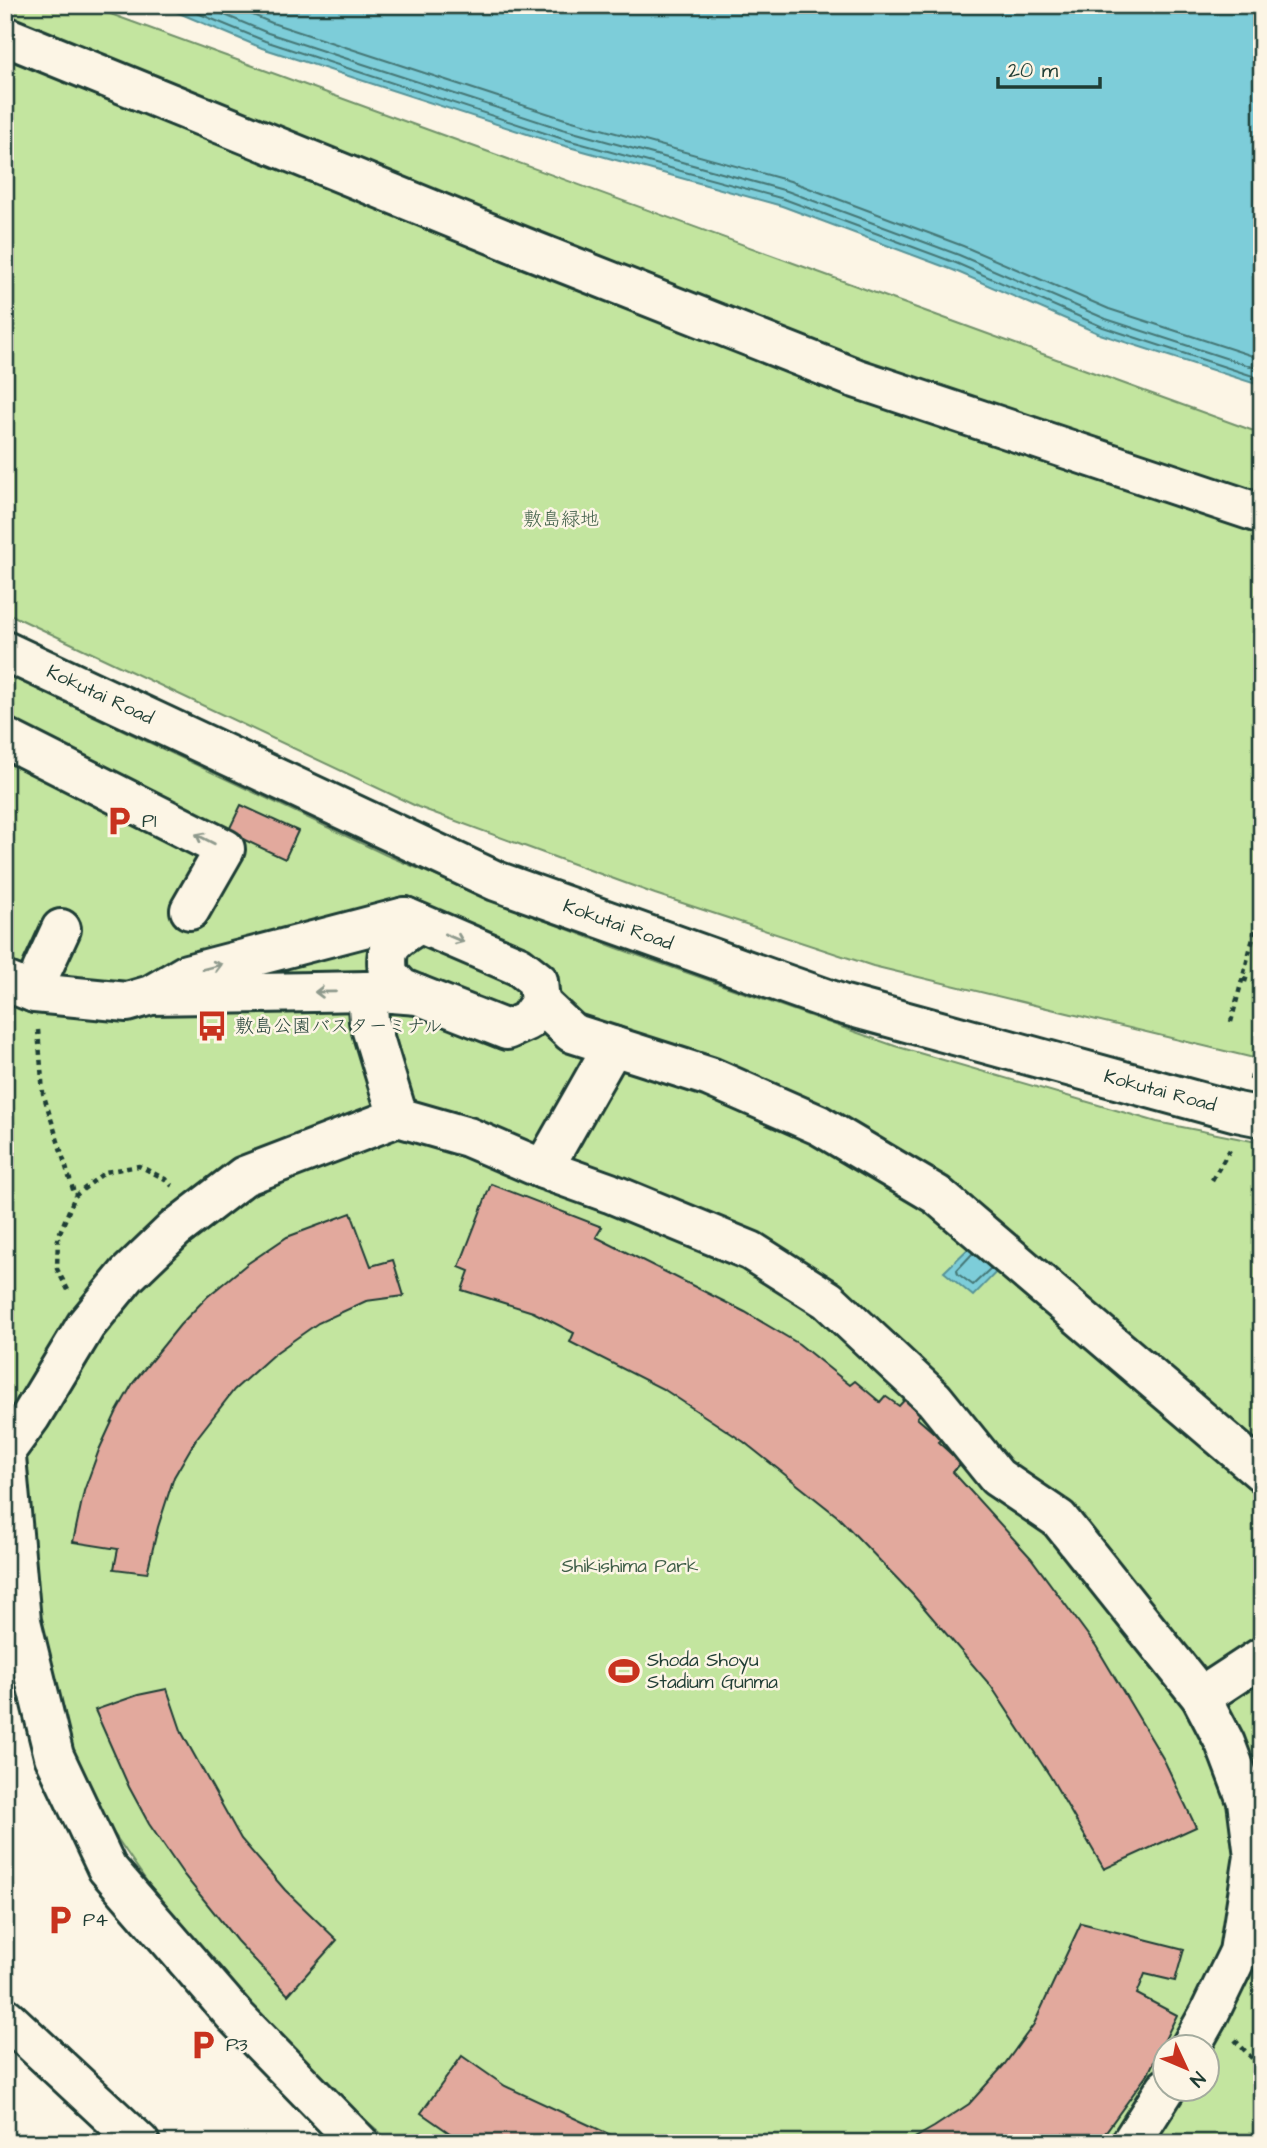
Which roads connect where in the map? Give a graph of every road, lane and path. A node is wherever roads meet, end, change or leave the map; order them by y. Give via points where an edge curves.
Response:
1 (5, 36) edge
2 (1262, 514) edge
3 (5, 650) edge
4 (5, 738) edge
5 (1262, 904) edge
6 (190, 910) dead end
7 (405, 917) junction
8 (5, 955) edge
9 (1243, 979) junction
10 (1262, 985) edge
11 (20, 987) edge
12 (367, 991) junction
13 (151, 995) junction
14 (418, 995) junction
15 (540, 1003) junction
16 (1231, 1022) dead end
17 (1262, 1034) edge
18 (613, 1046) junction
19 (1249, 1115) edge
20 (398, 1117) junction
21 (543, 1169) junction
22 (1212, 1180) dead end
23 (75, 1196) junction
24 (197, 1211) junction
25 (86, 1325) junction
26 (6, 1447) edge
27 (1262, 1472) edge
28 (13, 1616) edge
29 (1262, 1657) edge
30 (1201, 1697) junction
31 (1251, 1957) edge
32 (5, 2017) edge
33 (1199, 2032) edge
34 (1157, 2102) edge
35 (140, 2143) edge
36 (359, 2143) edge
37 (1131, 2143) edge

1 - 2 street via 855,377
3 - 19 street, Kokutai Road via 496,881 841,1004
6 -> 4 street via 225,849
5 - 9 path
13 -> 7 street via 187,974
7 - 14 street via 411,929 390,944 388,974 401,988
7 -> 15 street via 519,966 538,981
8 - 11 street via 26,955 52,925 42,970
9 - 10 path
9 - 16 path
11 - 13 street via 127,1002
11 - 23 path via 43,1093
12 -> 13 street
12 - 14 street
12 - 20 street via 369,1021
14 - 15 street via 507,1030 527,1021
15 - 18 street via 572,1033
17 - 19 path
18 - 21 street
18 - 27 street via 710,1077 819,1125 937,1195
19 - 22 path
20 - 21 street via 468,1136
20 - 24 street via 244,1176
21 - 30 street via 751,1251 828,1300 934,1399 997,1477 1059,1518
23 - 24 path via 105,1172 139,1167 167,1180
23 - 25 path via 58,1237 57,1269
24 - 25 street via 127,1275
25 - 26 street via 31,1416
26 - 28 street
28 - 36 street via 54,1756 107,1868 236,2017
29 - 30 street
30 - 31 street via 1247,1801 1254,1856
31 - 33 street
32 - 35 street
34 - 37 street

